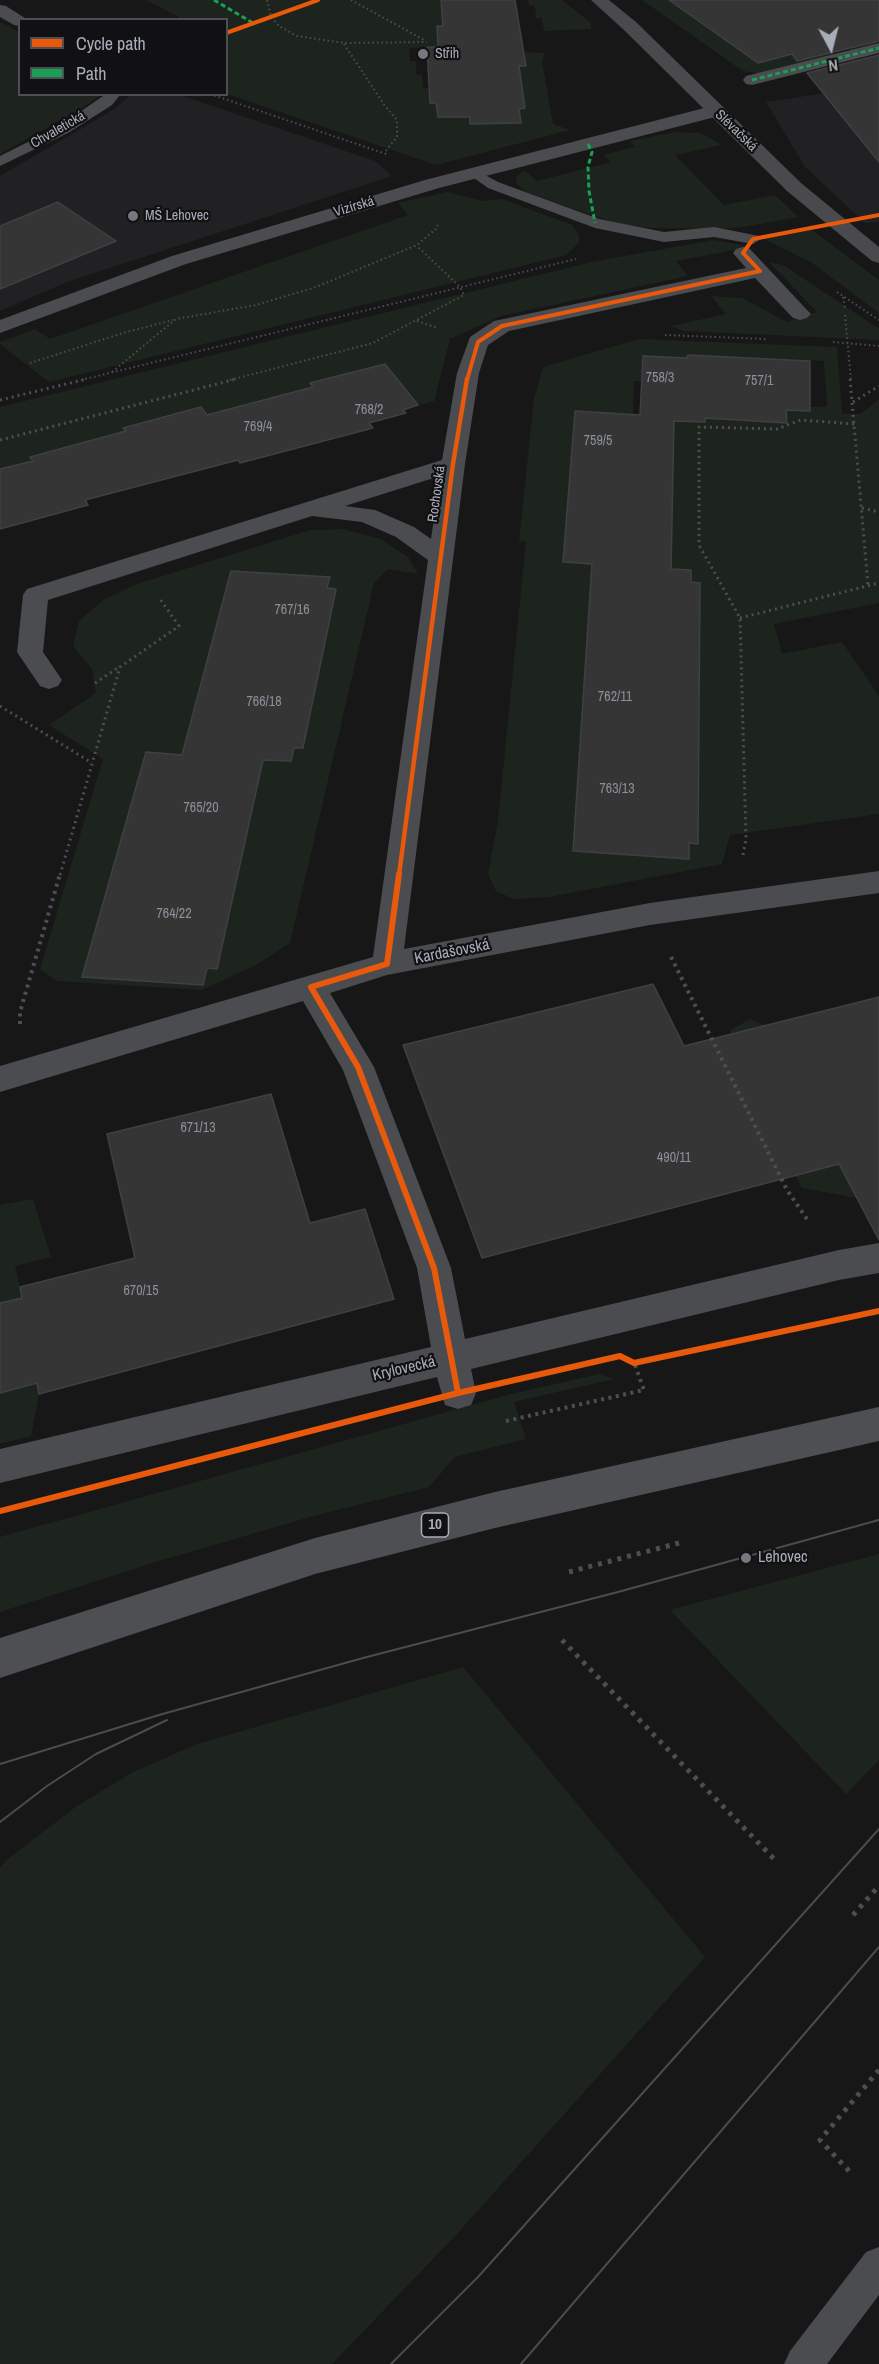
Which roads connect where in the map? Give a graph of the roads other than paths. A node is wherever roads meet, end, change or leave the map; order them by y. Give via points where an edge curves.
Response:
1 (599, 0) edge
2 (0, 10) edge
3 (18, 20) edge
4 (879, 48) edge
5 (752, 80) dead end
6 (112, 96) edge
7 (716, 111) junction
8 (0, 162) edge
9 (474, 173) junction
10 (748, 246) joint
11 (879, 257) edge
12 (760, 271) junction
13 (800, 314) dead end
14 (0, 327) edge
15 (453, 465) junction
16 (307, 509) junction
17 (441, 558) junction
18 (49, 680) dead end
19 (879, 882) edge
20 (387, 964) junction
21 (310, 987) junction
22 (11, 1076) edge
23 (879, 1258) edge
24 (452, 1358) junction
25 (458, 1393) dead end
26 (879, 1424) edge
27 (0, 1466) edge
28 (0, 1658) edge
29 (879, 2265) edge
30 (803, 2364) edge

1 - 7 street, Slévačská
2 - 3 street
4 - 5 street
6 - 8 lane, Chvaletická via 63,130
7 - 9 street, Vizírská
7 - 11 street, Slévačská via 802,195
9 - 10 lane via 493,185 595,222 664,237 714,232
9 - 14 street, Vizírská via 179,260
10 - 12 street
12 - 13 street
12 - 15 street, Rochovská via 502,326 478,342
15 - 16 street, Rochovská
15 - 17 street, Rochovská
16 - 17 street, Rochovská via 367,515 405,532
16 - 18 street, Rochovská via 36,595 30,652
17 - 20 street, Rochovská
19 - 20 street, Kardašovská via 650,914
20 - 21 street, Kardašovská
21 - 22 street, Kardašovská
21 - 24 street via 358,1068 435,1268
23 - 24 street, Krylovecká
24 - 25 street
24 - 27 street, Krylovecká
26 - 28 main road, 10 via 495,1510 315,1556
29 - 30 lane

